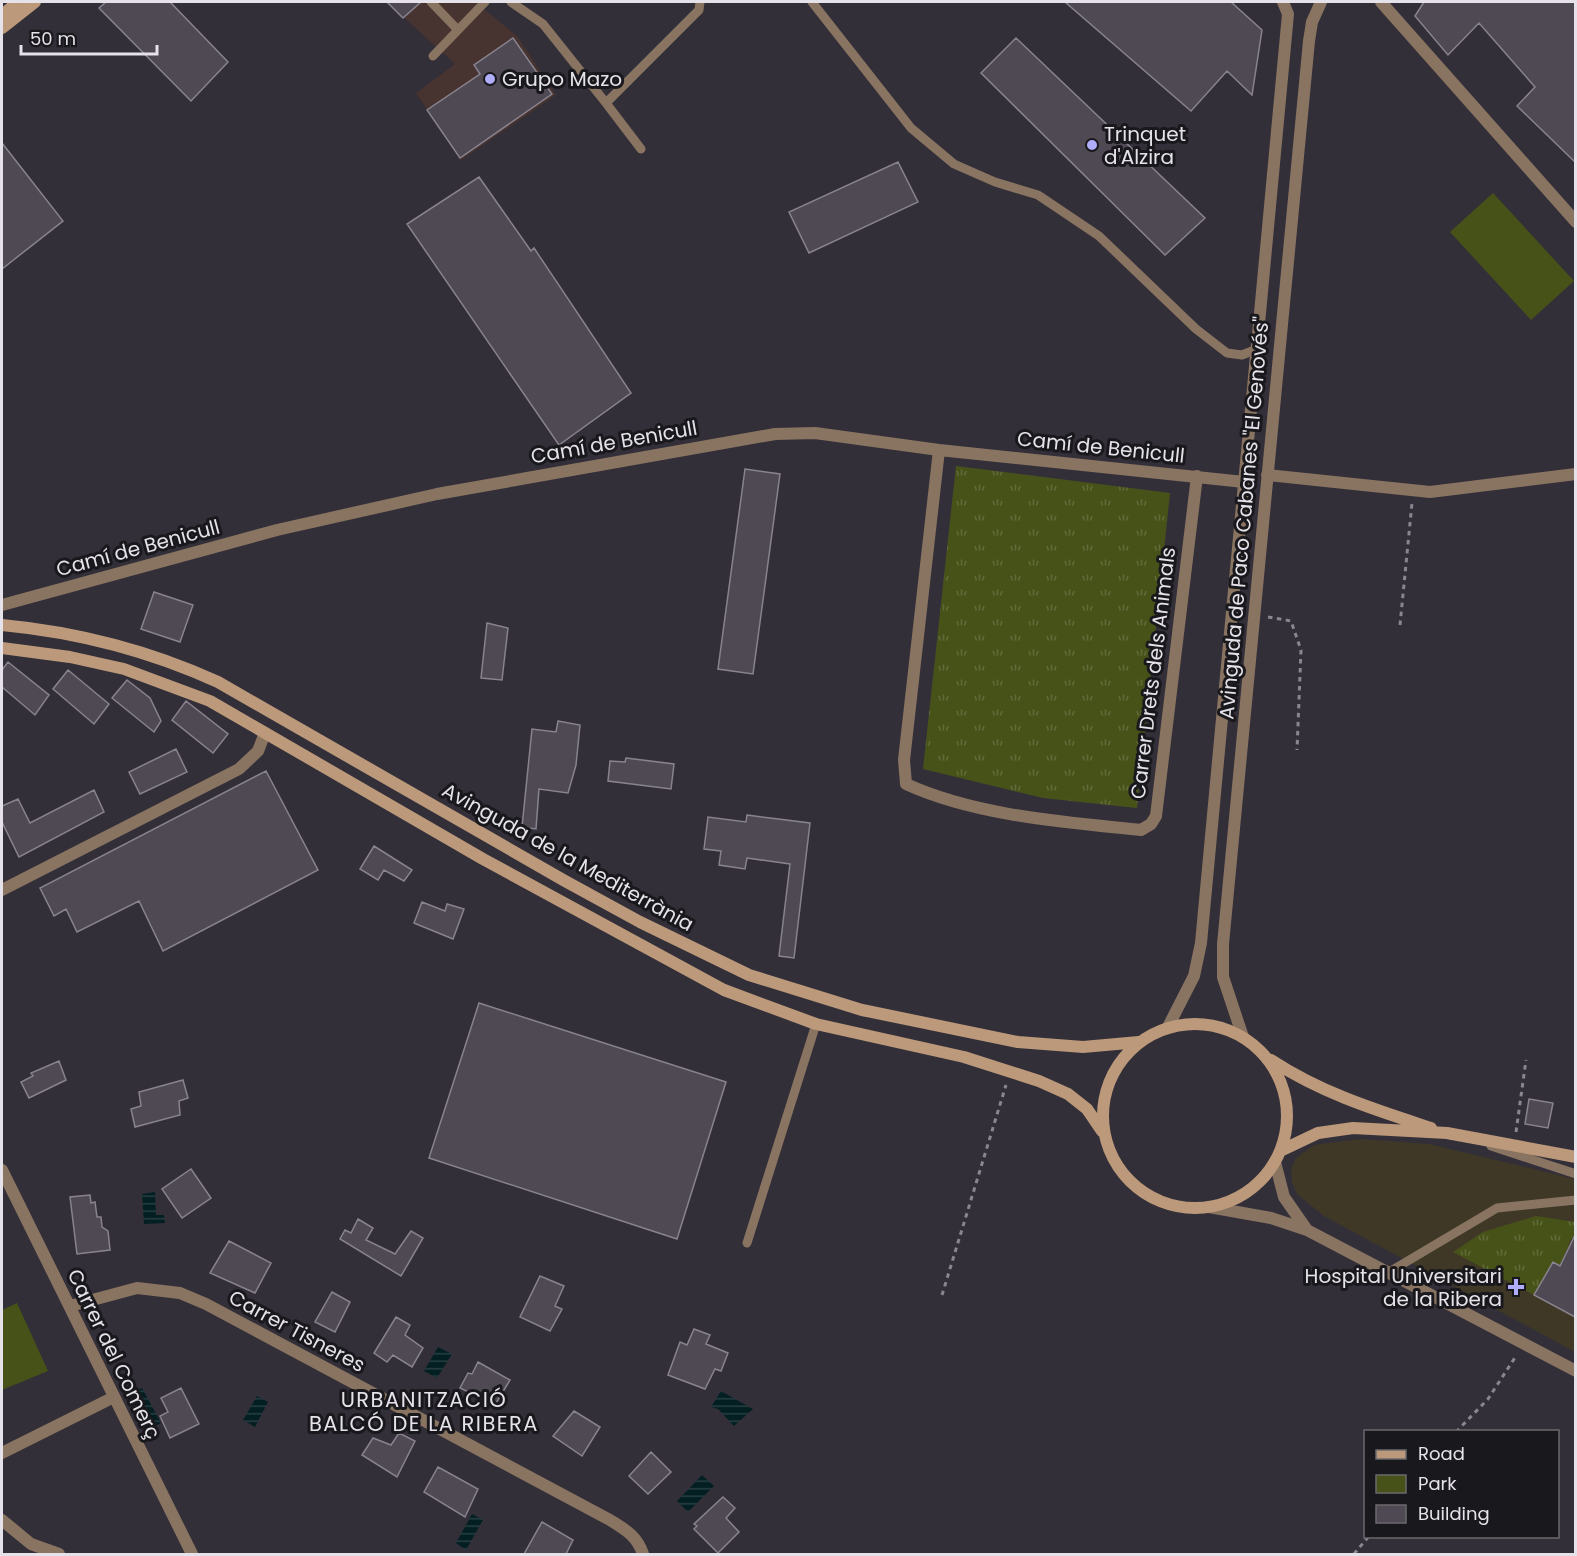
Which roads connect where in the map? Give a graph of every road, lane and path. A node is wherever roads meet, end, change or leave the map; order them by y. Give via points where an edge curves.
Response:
1 (18, 2) edge
2 (35, 2) edge
3 (431, 2) edge
4 (485, 2) edge
5 (511, 2) edge
6 (700, 2) edge
7 (812, 2) edge
8 (1283, 2) edge
9 (1321, 2) edge
10 (1380, 3) edge
11 (2, 15) edge
12 (2, 28) edge
13 (458, 30) junction
14 (433, 56) dead end
15 (606, 103) junction
16 (641, 149) dead end
17 (1575, 222) edge
18 (1257, 349) junction
19 (939, 450) junction
20 (1575, 474) edge
21 (1267, 475) junction
22 (1197, 476) junction
23 (1244, 482) junction
24 (1413, 492) junction
25 (6, 603) edge
26 (1254, 615) junction
27 (2, 625) edge
28 (1400, 625) dead end
29 (2, 648) edge
30 (265, 733) junction
31 (1297, 750) dead end
32 (2, 890) edge
33 (816, 1024) junction
34 (1168, 1027) junction
35 (1243, 1037) junction
36 (1139, 1042) junction
37 (1266, 1057) junction
38 (1526, 1060) dead end
39 (1010, 1071) junction
40 (1102, 1131) junction
41 (1447, 1134) junction
42 (1460, 1136) junction
43 (1514, 1145) junction
44 (1278, 1157) junction
45 (1575, 1157) edge
46 (2, 1170) edge
47 (1575, 1174) edge
48 (1575, 1200) edge
49 (1209, 1207) junction
50 (1307, 1230) junction
51 (747, 1243) dead end
52 (1389, 1272) junction
53 (942, 1295) dead end
54 (70, 1305) junction
55 (1524, 1344) junction
56 (1575, 1371) edge
57 (114, 1398) junction
58 (1457, 1430) edge
59 (2, 1453) edge
60 (2, 1520) edge
61 (1367, 1538) edge
62 (59, 1554) edge
63 (192, 1554) edge
64 (643, 1554) edge
65 (1354, 1554) edge

1 - 11 main road
2 - 12 main road
3 - 13 lane
4 - 13 lane
5 - 15 lane via 543,24
6 - 15 lane via 699,10
7 - 18 lane via 911,128 954,164 1038,195 1100,236 1227,354 1242,355
8 - 18 street, Avinguda de Paco Cabanes "El Genovés" via 1288,14
9 - 21 street, Avinguda de Paco Cabanes "El Genovés" via 1309,41
10 - 17 street
13 - 14 lane
15 - 16 lane
18 - 23 street, Avinguda de Paco Cabanes "El Genovés"
19 - 22 street, Camí de Benicull
19 - 22 street, Carrer Drets dels Animals via 904,760 906,784 1028,818 1141,830 1156,816
19 - 25 street, Camí de Benicull via 815,433 746,438 380,507 277,530
20 - 24 street
21 - 24 street
21 - 26 street, Avinguda de Paco Cabanes "El Genovés"
22 - 23 street, Camí de Benicull
23 - 34 street, Avinguda de Paco Cabanes "El Genovés" via 1201,944 1194,976
24 - 28 path
26 - 31 path via 1291,621 1301,650
26 - 35 street, Avinguda de Paco Cabanes "El Genovés" via 1222,944 1223,977
27 - 36 main road, Avinguda de la Mediterrània via 124,647 200,674 565,881 749,975 862,1010 1018,1042 1083,1047
29 - 30 main road via 124,669 210,701
30 - 32 street via 258,751 239,769
30 - 33 main road via 694,975 752,1002
33 - 39 main road
33 - 51 lane
34 - 35 main road via 1210,1026
34 - 36 main road
35 - 37 main road
36 - 40 main road via 1119,1060 1109,1079
37 - 41 main road via 1292,1074 1356,1103
37 - 44 main road via 1280,1078 1287,1102 1287,1127
38 - 43 path
39 - 40 main road via 1068,1094 1086,1108
39 - 53 path
40 - 49 main road via 1119,1168 1137,1187 1159,1200 1184,1207
41 - 42 main road
41 - 44 main road via 1339,1129 1318,1133
42 - 43 main road
42 - 47 lane
43 - 45 main road
44 - 49 main road via 1263,1179 1247,1192
44 - 50 street via 1284,1197
46 - 54 street, Carrer del Comerç
48 - 52 lane via 1497,1208
49 - 50 street via 1271,1218
50 - 52 street
52 - 55 street
54 - 57 street, Carrer del Comerç
54 - 64 street, Carrer Tisneres via 137,1287 180,1293 206,1304 610,1520 634,1537
55 - 56 street
55 - 58 path via 1488,1399
57 - 59 street
57 - 63 street, Carrer del Comerç
60 - 62 street via 31,1544
61 - 65 path

